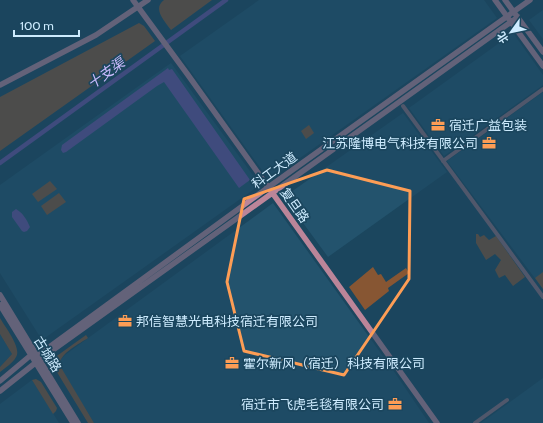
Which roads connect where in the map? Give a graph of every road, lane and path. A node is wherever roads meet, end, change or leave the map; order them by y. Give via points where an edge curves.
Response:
1 (133, 0) edge
2 (148, 0) edge
3 (495, 0) edge
4 (505, 0) edge
5 (530, 0) edge
6 (138, 7) junction
7 (514, 12) junction
8 (506, 17) junction
9 (518, 17) junction
10 (511, 22) junction
11 (543, 52) edge
12 (543, 66) edge
13 (0, 85) edge
14 (543, 89) edge
15 (403, 106) dead end
16 (443, 161) junction
17 (268, 187) junction
18 (273, 193) junction
19 (0, 296) edge
20 (543, 297) edge
21 (0, 305) edge
22 (36, 358) junction
23 (0, 381) edge
24 (0, 391) edge
25 (507, 400) dead end
26 (73, 423) edge
27 (78, 423) edge
28 (437, 423) edge
29 (475, 423) edge

1 - 6 street, 复旦路
2 - 6 street
3 - 8 street
4 - 7 street
5 - 7 street, 科工大道
6 - 13 street via 96,35
6 - 17 street, 复旦路
7 - 8 street, 科工大道
7 - 9 street
8 - 10 street
8 - 17 street, 科工大道
9 - 10 street, 科工大道
9 - 11 street
10 - 12 street
10 - 18 street, 科工大道
14 - 16 street
15 - 16 street
16 - 20 street
17 - 18 street, 复旦路
17 - 22 street, 科工大道
18 - 22 street, 科工大道
18 - 28 street, 复旦路
19 - 22 street, 古城路
21 - 22 street, 古城路
22 - 23 street
22 - 24 street
22 - 26 street, 古城路
22 - 27 street, 古城路
25 - 29 street

